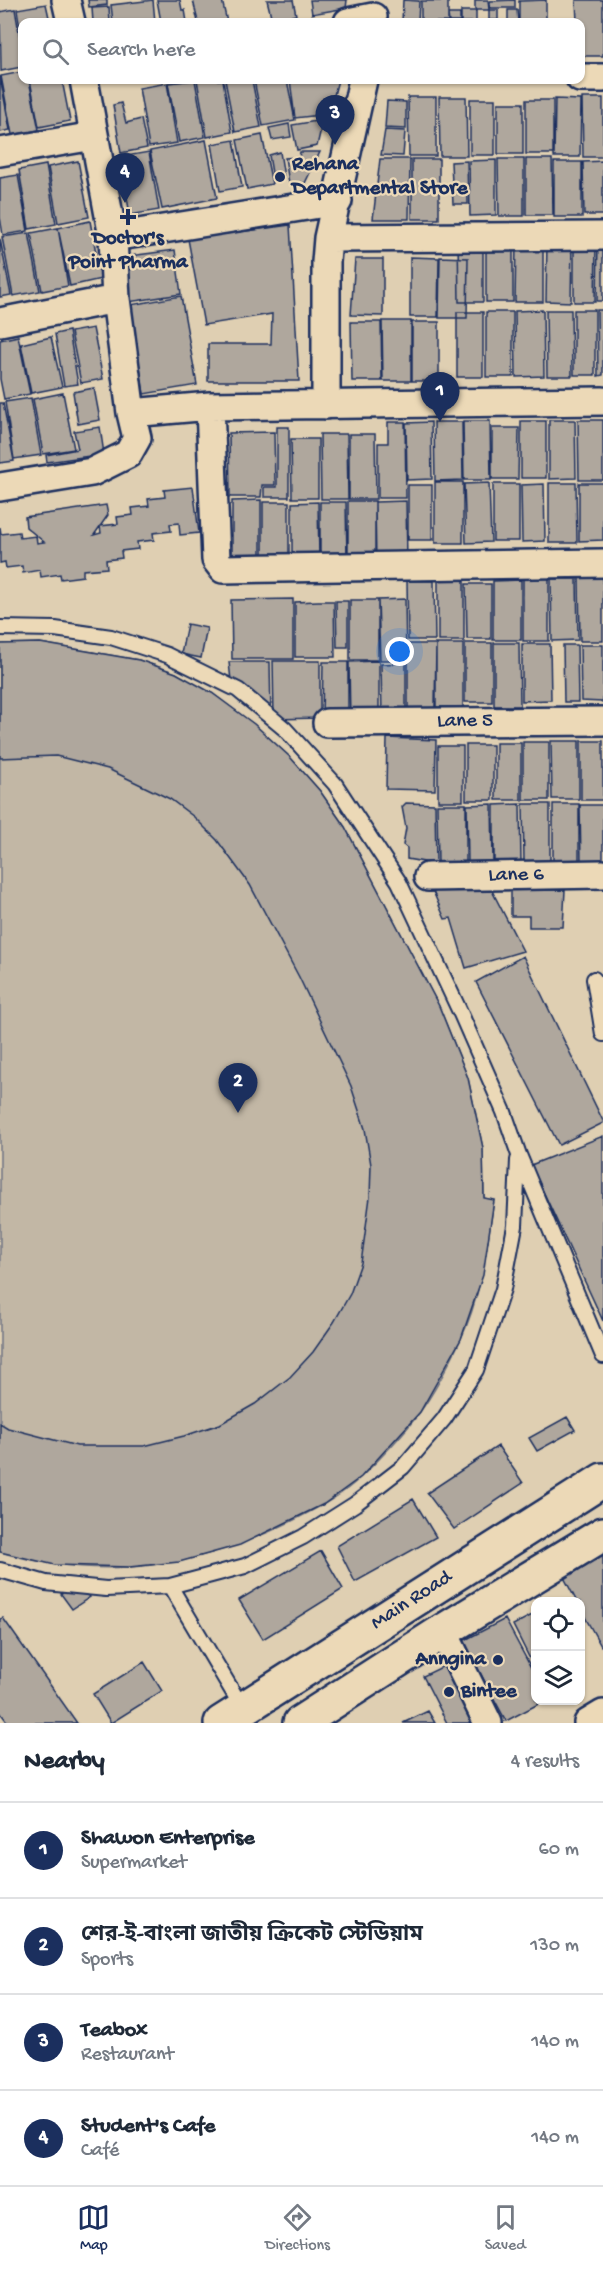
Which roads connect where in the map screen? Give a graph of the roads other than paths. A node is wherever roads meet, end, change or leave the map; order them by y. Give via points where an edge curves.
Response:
1 (66, 0) edge
2 (70, 18) edge
3 (585, 78) edge
4 (603, 78) edge
5 (85, 84) edge
6 (362, 84) edge
7 (94, 136) junction
8 (0, 152) edge
9 (338, 201) junction
10 (603, 236) edge
11 (112, 237) junction
12 (328, 238) junction
13 (116, 299) junction
14 (0, 322) edge
15 (603, 401) edge
16 (326, 405) junction
17 (210, 406) junction
18 (131, 413) junction
19 (0, 487) edge
20 (603, 563) edge
21 (0, 628) edge
22 (603, 721) edge
23 (327, 723) dead end
24 (603, 874) edge
25 (428, 877) dead end
26 (594, 979) dead end
27 (603, 1034) edge
28 (519, 1155) junction
29 (603, 1356) edge
30 (603, 1480) edge
31 (603, 1533) edge
32 (0, 1570) edge
33 (170, 1586) junction
34 (443, 1631) junction
35 (603, 1714) edge
36 (232, 1716) edge
37 (305, 1722) edge
38 (488, 1723) edge
39 (588, 1723) edge

1 - 2 street
3 - 4 street
5 - 7 street
6 - 9 street
7 - 8 street
7 - 11 street
9 - 11 street
9 - 12 street
10 - 12 street
11 - 13 street
12 - 16 street
13 - 14 street
13 - 18 street
15 - 16 street
16 - 17 street
17 - 18 street
17 - 20 street via 216,560 223,569
18 - 19 street via 137,438 128,454 92,472
21 - 28 lane via 54,629 111,637 168,655 238,690 285,729 335,784 399,882 461,1014
22 - 23 street, Lane 5
24 - 25 street, Lane 6
26 - 27 lane
28 - 29 lane
28 - 33 lane via 515,1226 503,1289 476,1370 444,1419 403,1467 303,1537 245,1566
30 - 36 main road, Main Road
31 - 34 main road, Main Road
32 - 33 lane via 46,1583 106,1589
33 - 36 lane
34 - 37 main road, Main Road
34 - 38 street
35 - 39 street

